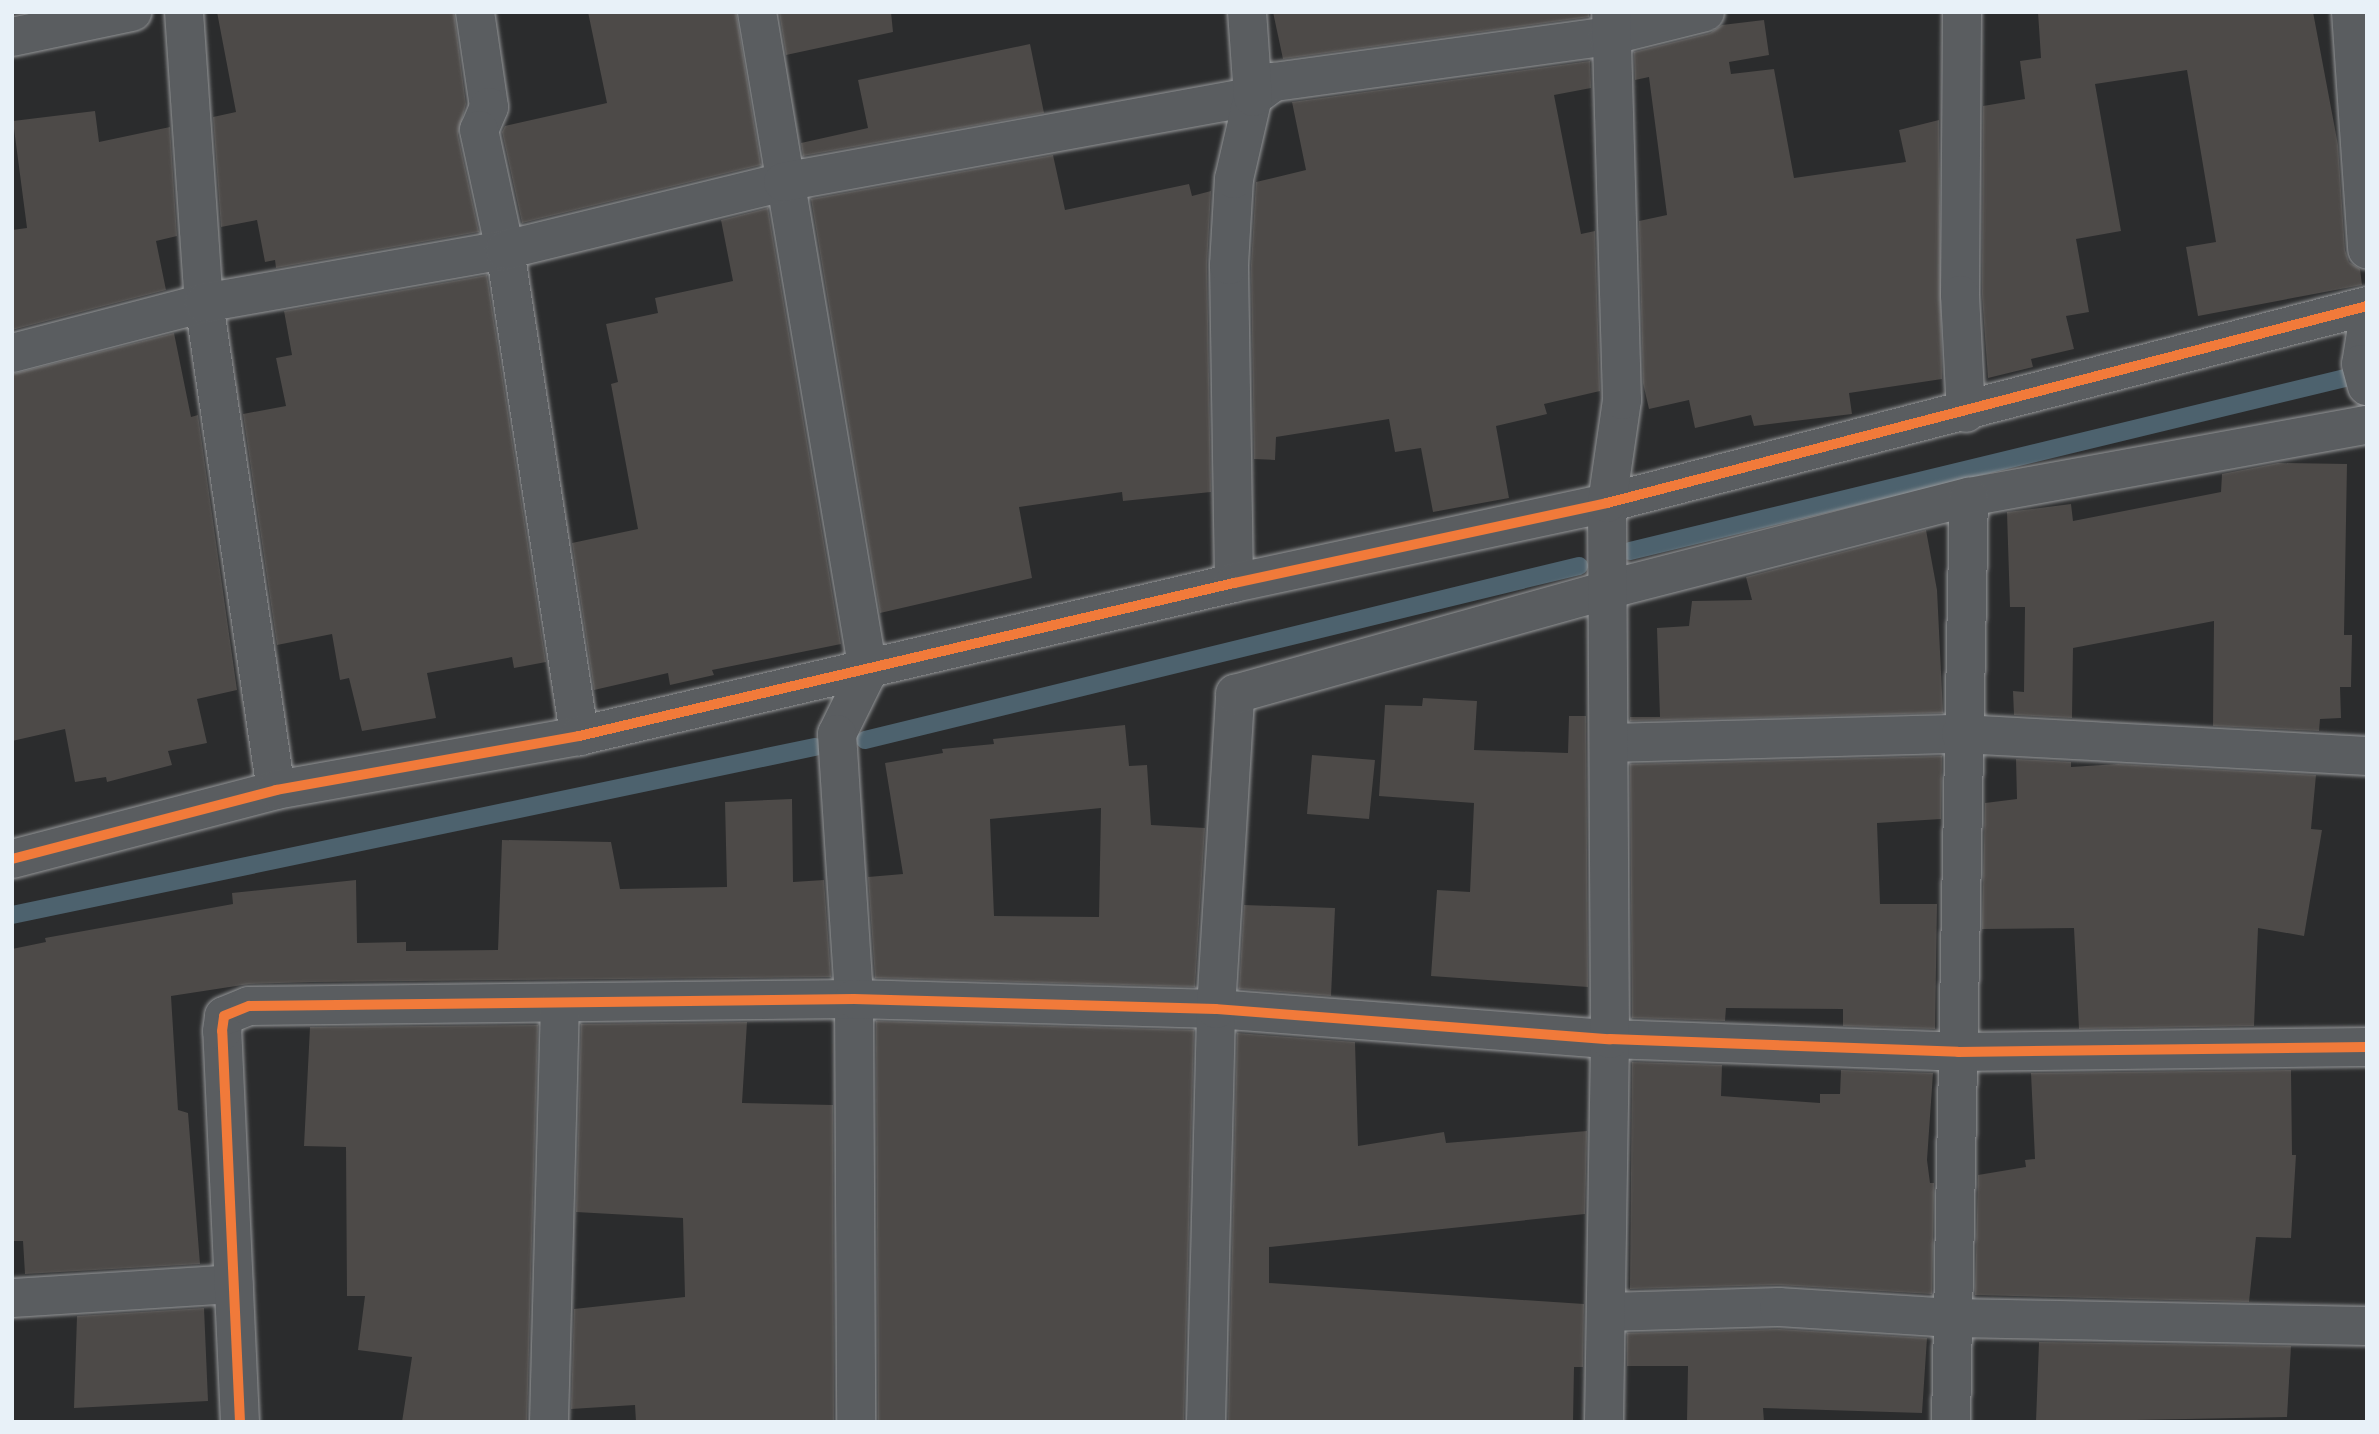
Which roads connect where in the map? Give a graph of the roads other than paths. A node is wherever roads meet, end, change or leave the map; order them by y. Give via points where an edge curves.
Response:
1 (132, 12) edge
2 (184, 12) edge
3 (475, 12) edge
4 (757, 12) edge
5 (1247, 12) edge
6 (1705, 12) edge
7 (1962, 12) edge
8 (2351, 12) edge
9 (1610, 24) edge
10 (12, 37) edge
11 (1253, 97) junction
12 (783, 182) junction
13 (2367, 249) edge
14 (505, 250) junction
15 (204, 303) junction
16 (2367, 306) edge
17 (2367, 327) edge
18 (12, 353) edge
19 (2367, 386) edge
20 (1966, 413) junction
21 (2367, 425) edge
22 (1969, 498) junction
23 (1607, 503) junction
24 (1234, 583) junction
25 (1611, 589) junction
26 (869, 671) junction
27 (1961, 734) junction
28 (579, 736) junction
29 (1609, 743) junction
30 (2367, 756) edge
31 (275, 790) junction
32 (12, 859) edge
33 (854, 999) junction
34 (560, 1003) junction
35 (1216, 1009) junction
36 (1610, 1039) junction
37 (2367, 1047) edge
38 (1958, 1052) junction
39 (234, 1284) junction
40 (12, 1298) edge
41 (1606, 1312) junction
42 (1953, 1318) junction
43 (2367, 1326) edge
44 (240, 1422) edge
45 (549, 1422) edge
46 (856, 1422) edge
47 (1206, 1422) edge
48 (1604, 1422) edge
49 (1951, 1422) edge

1 - 10 street
2 - 15 street
3 - 14 street via 489,107 479,130
4 - 12 street
5 - 11 street
6 - 9 street
7 - 20 street via 1960,295
8 - 13 street
9 - 11 street via 1274,82
9 - 23 street via 1622,400
11 - 12 street
11 - 24 street via 1234,179 1229,265
12 - 14 street
12 - 26 street
14 - 15 street
14 - 28 street
15 - 18 street
15 - 31 street
16 - 20 street
17 - 19 street via 2361,365
20 - 23 street
21 - 22 street
22 - 25 street
22 - 27 street
23 - 24 street
23 - 25 street
24 - 26 street
25 - 29 street
25 - 35 street via 1235,694
26 - 28 street
26 - 33 street via 836,734
27 - 29 street
27 - 30 street
27 - 38 street
28 - 31 street
29 - 36 street
31 - 32 street
33 - 34 street
33 - 35 street
33 - 46 street
34 - 39 street via 249,1006 224,1016
34 - 45 street
35 - 36 street
35 - 47 street
36 - 38 street
36 - 41 street
37 - 38 street
38 - 42 street
39 - 40 street
39 - 44 street
41 - 42 street via 1779,1307
41 - 48 street
42 - 43 street
42 - 49 street

